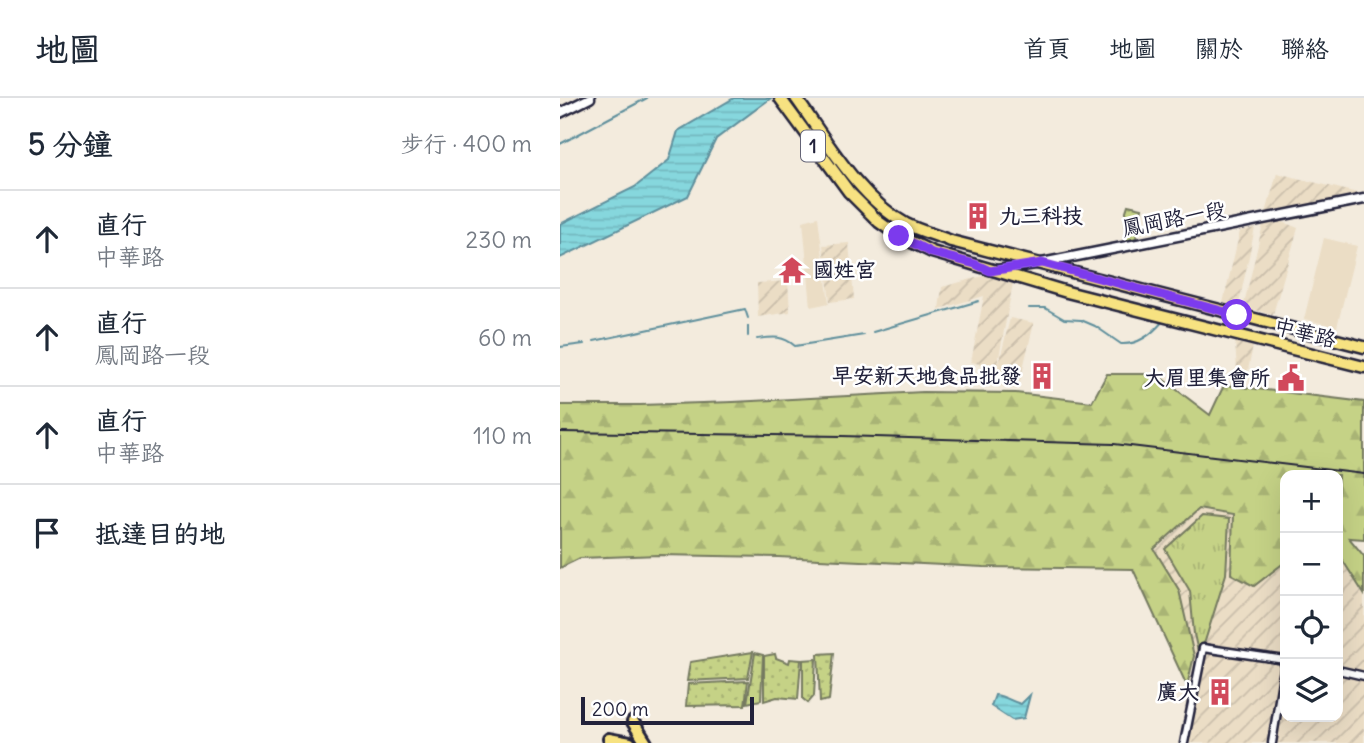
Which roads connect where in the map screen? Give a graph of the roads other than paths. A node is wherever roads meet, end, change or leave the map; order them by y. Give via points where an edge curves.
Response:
1 (590, 98) edge
2 (780, 98) edge
3 (796, 98) edge
4 (560, 113) edge
5 (1364, 199) edge
6 (1042, 263) junction
7 (990, 271) junction
8 (1364, 347) edge
9 (1364, 367) edge
10 (1280, 660) edge
11 (1343, 671) edge
12 (1364, 676) edge
13 (1280, 693) edge
14 (633, 722) dead end
15 (609, 739) dead end
16 (630, 743) edge
17 (646, 743) edge
18 (1184, 743) edge
19 (1272, 743) edge

1 - 4 street
2 - 7 main road, 中華路 / 1 via 849,192 879,222 932,253
3 - 6 main road, 中華路 / 1 via 881,207 921,231
5 - 6 street, 鳳岡路一段
6 - 7 street, 鳳岡路一段
6 - 8 main road, 中華路 / 1
7 - 9 main road, 中華路 / 1
10 - 18 street via 1203,648
11 - 12 street
13 - 19 street
14 - 17 highway
15 - 16 highway

